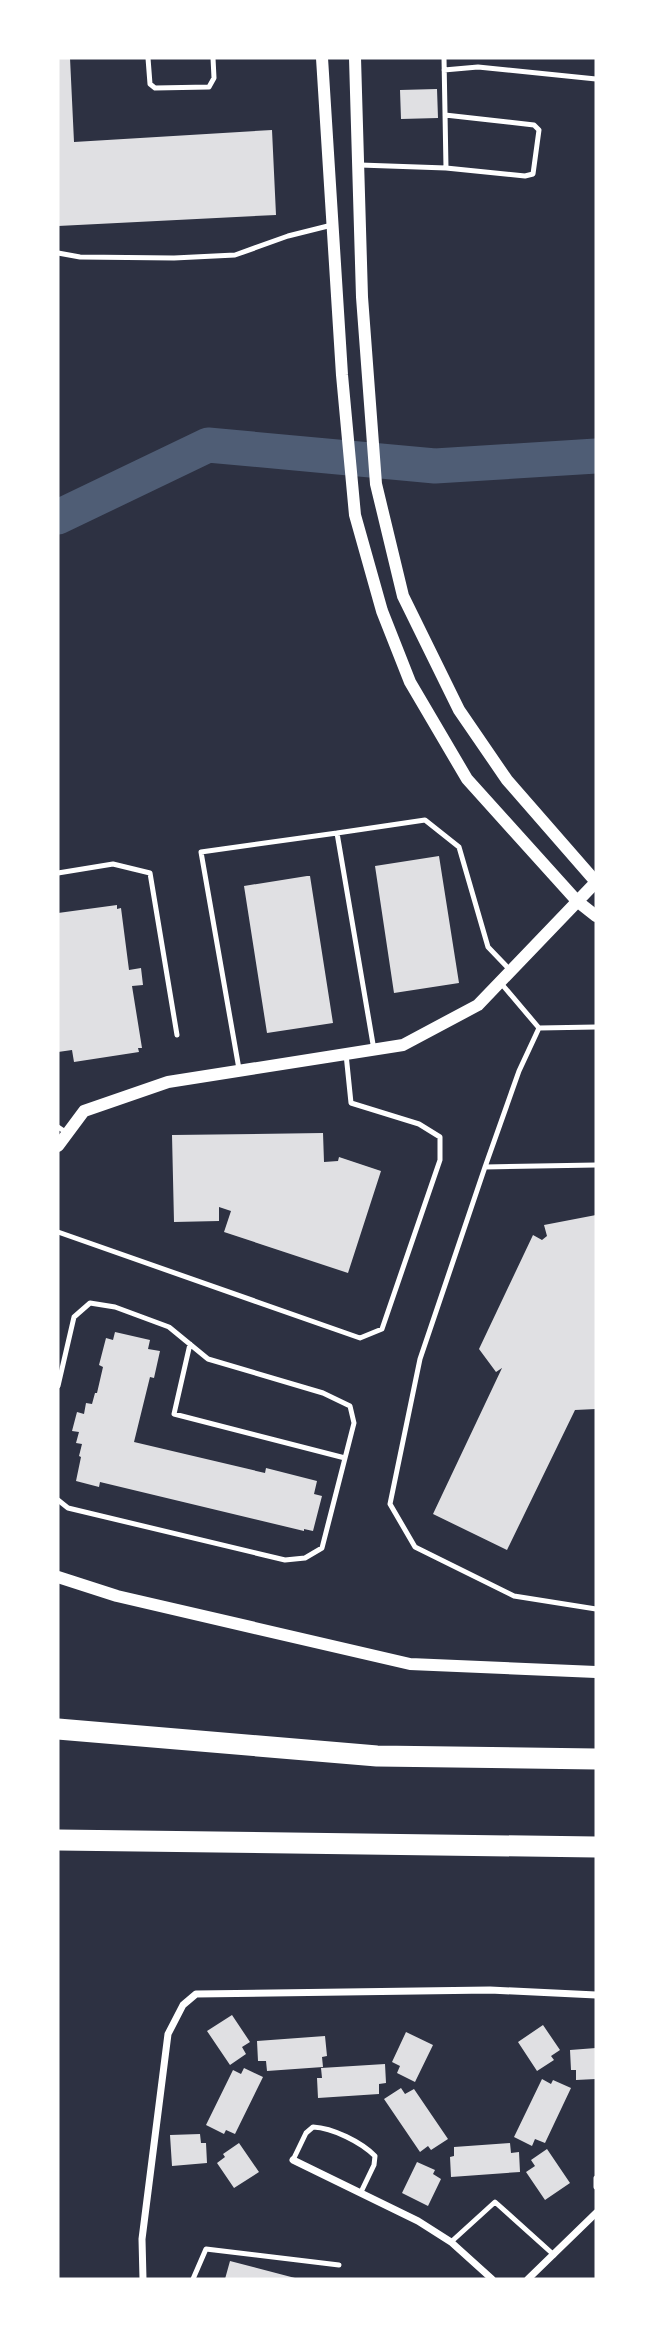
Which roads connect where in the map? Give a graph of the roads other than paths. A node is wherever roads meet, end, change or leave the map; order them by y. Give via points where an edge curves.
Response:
1 (148, 58) edge
2 (213, 58) edge
3 (322, 58) edge
4 (355, 58) edge
5 (444, 58) edge
6 (444, 70) junction
7 (596, 79) edge
8 (445, 115) junction
9 (359, 165) junction
10 (446, 168) junction
11 (332, 225) junction
12 (58, 253) edge
13 (337, 834) junction
14 (58, 873) edge
15 (596, 882) edge
16 (577, 901) junction
17 (596, 916) edge
18 (511, 971) junction
19 (500, 982) junction
20 (596, 1027) edge
21 (539, 1028) junction
22 (177, 1035) dead end
23 (374, 1050) junction
24 (346, 1054) junction
25 (240, 1071) junction
26 (63, 1130) edge
27 (58, 1146) edge
28 (596, 1164) edge
29 (485, 1167) junction
30 (58, 1232) edge
31 (190, 1344) junction
32 (58, 1387) edge
33 (345, 1458) junction
34 (58, 1500) edge
35 (58, 1577) edge
36 (596, 1609) edge
37 (596, 1672) edge
38 (58, 1729) edge
39 (596, 1759) edge
40 (58, 1840) edge
41 (596, 1847) edge
42 (596, 1995) edge
43 (293, 2160) joint
44 (596, 2178) edge
45 (596, 2187) edge
46 (361, 2192) junction
47 (596, 2213) edge
48 (451, 2242) junction
49 (554, 2255) junction
50 (339, 2265) dead end
51 (143, 2279) edge
52 (193, 2279) edge
53 (492, 2279) edge
54 (528, 2279) edge

1 - 2 lane via 150,84 155,88 209,87 214,78
3 - 11 street
4 - 9 street
5 - 6 lane
6 - 7 lane via 478,67
6 - 8 lane
8 - 10 lane
8 - 10 lane via 534,125 539,130 533,174
9 - 10 lane
9 - 15 street via 362,297 376,484 403,596 459,710 507,780
11 - 12 lane via 235,255 94,258
11 - 16 street via 355,515 379,601 410,682 467,779
13 - 18 lane via 425,820 459,847 488,947
13 - 23 lane
13 - 25 lane via 201,852
14 - 22 lane via 113,864 150,873
15 - 16 street
16 - 17 street
16 - 18 street
18 - 19 street
19 - 21 lane
19 - 23 street via 478,1006 403,1045
20 - 21 lane
21 - 29 lane
23 - 24 street
24 - 25 street
24 - 30 lane via 352,1103 419,1124 440,1138 440,1160 382,1329 360,1338
25 - 26 street via 168,1082 83,1111
26 - 27 street
28 - 29 lane
29 - 36 lane via 420,1359 390,1504 415,1547 514,1596
31 - 32 lane via 169,1327 90,1303 74,1317
31 - 33 lane via 208,1359 323,1393 350,1406 354,1423
31 - 33 lane via 174,1414
33 - 34 lane via 322,1548 305,1558 285,1560 68,1508
35 - 37 street via 117,1596 410,1664
38 - 39 highway via 377,1756
40 - 41 highway
42 - 51 street via 490,1990 196,1994 183,2005 168,2034 142,2239
43 - 46 street
43 - 46 lane via 313,2127 357,2143 375,2156
44 - 45 lane
46 - 48 street
47 - 49 street
48 - 49 lane via 495,2202
48 - 53 street
49 - 54 street
50 - 52 lane via 206,2249

